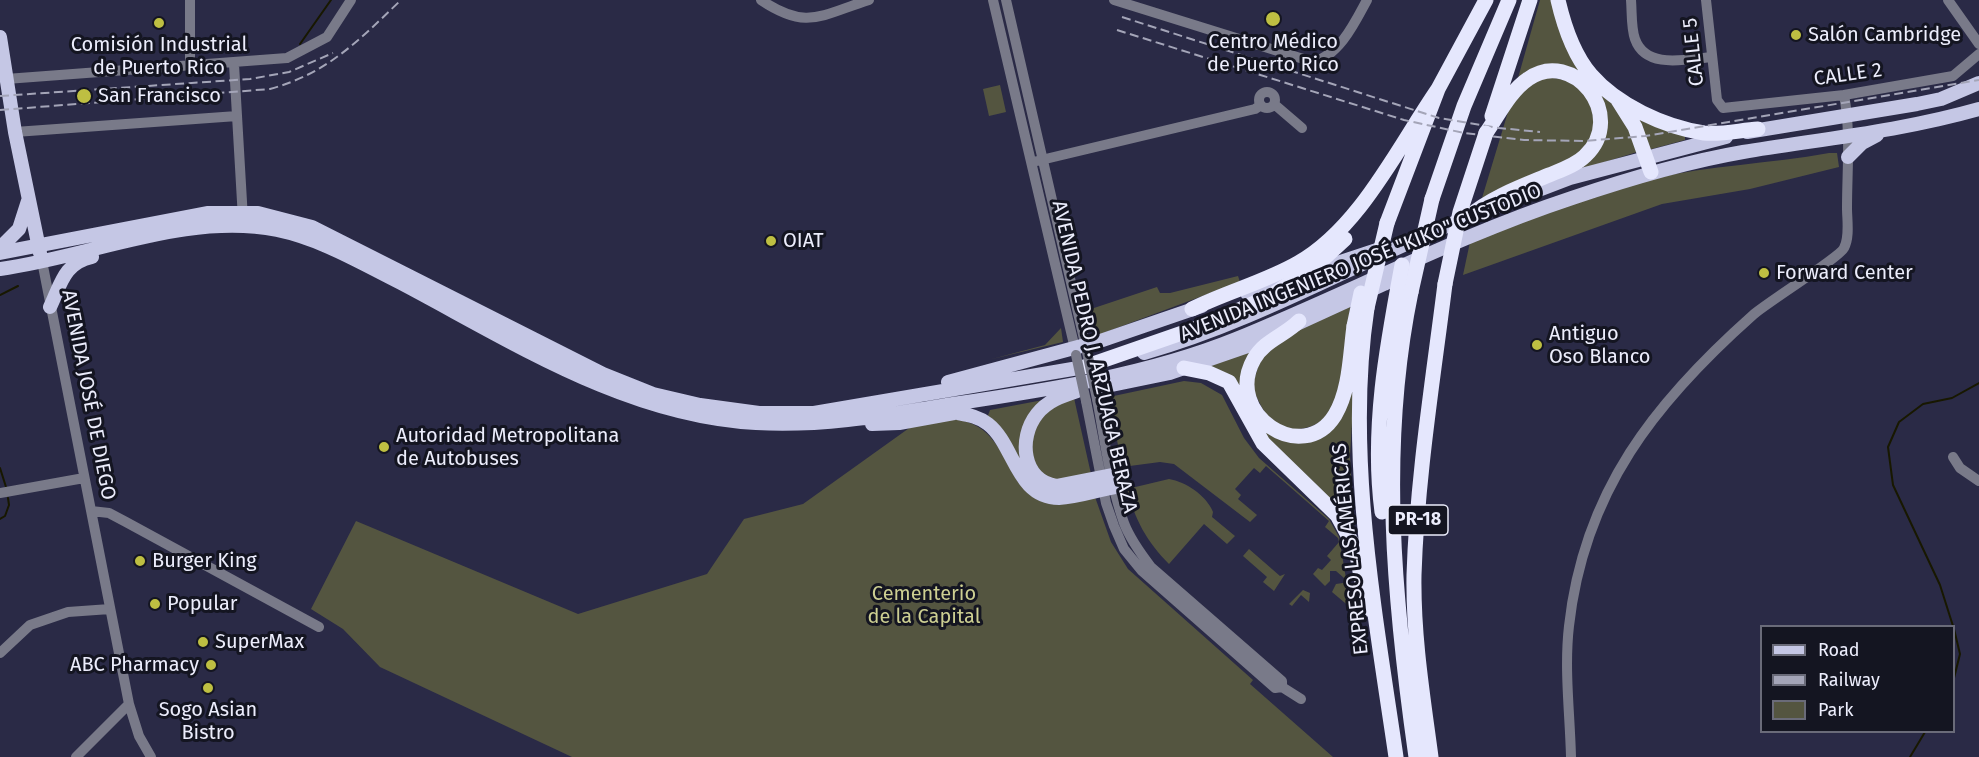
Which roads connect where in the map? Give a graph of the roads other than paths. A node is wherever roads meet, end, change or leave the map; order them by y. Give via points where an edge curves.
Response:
1 (190, 0) edge
2 (351, 0) edge
3 (761, 0) edge
4 (869, 0) edge
5 (993, 0) edge
6 (1006, 0) edge
7 (1114, 0) edge
8 (1367, 0) edge
9 (1509, 0) edge
10 (1530, 0) edge
11 (1558, 0) edge
12 (1631, 0) edge
13 (1706, 0) edge
14 (1948, 0) edge
15 (1485, 1) edge
16 (0, 37) edge
17 (1979, 44) edge
18 (1979, 54) edge
19 (1712, 57) junction
20 (234, 64) junction
21 (190, 65) junction
22 (6, 79) junction
23 (1979, 83) edge
24 (1438, 89) junction
25 (1844, 95) junction
26 (1617, 98) junction
27 (1717, 100) joint
28 (1979, 109) edge
29 (1848, 114) junction
30 (237, 116) junction
31 (1302, 128) dead end
32 (1411, 128) junction
33 (1892, 128) junction
34 (1758, 129) junction
35 (15, 132) junction
36 (1486, 133) junction
37 (1848, 136) junction
38 (1645, 156) junction
39 (1848, 157) junction
40 (1043, 159) junction
41 (1031, 162) junction
42 (1651, 172) junction
43 (29, 199) junction
44 (1468, 217) junction
45 (243, 219) junction
46 (1410, 241) junction
47 (39, 246) junction
48 (111, 246) junction
49 (0, 248) edge
50 (0, 253) edge
51 (42, 261) junction
52 (0, 268) edge
53 (1374, 269) junction
54 (1401, 270) junction
55 (50, 307) junction
56 (1192, 309) junction
57 (1299, 321) junction
58 (1082, 353) junction
59 (1184, 369) junction
60 (1086, 397) junction
61 (856, 406) junction
62 (958, 413) junction
63 (852, 420) junction
64 (1953, 457) dead end
65 (84, 478) junction
66 (1979, 481) edge
67 (1108, 482) junction
68 (0, 493) edge
69 (91, 511) junction
70 (1394, 576) junction
71 (110, 609) junction
72 (319, 627) dead end
73 (1382, 651) junction
74 (0, 653) edge
75 (1301, 699) dead end
76 (129, 704) junction
77 (76, 757) edge
78 (151, 757) edge
79 (1396, 757) edge
80 (1416, 757) edge
81 (1431, 757) edge
82 (1570, 757) edge

1 - 21 street
2 - 20 street via 327,37 309,48 287,58
3 - 4 street via 782,14 807,19
5 - 41 street, AVENIDA PEDRO J. ARZUAGA BERAZA
6 - 40 street, AVENIDA PEDRO J. ARZUAGA BERAZA
7 - 8 street via 1313,62 1323,59 1348,34
9 - 70 highway, bridge via 1464,106 1432,199 1411,292 1393,432
10 - 36 highway, PR-18
11 - 26 highway via 1567,32 1582,62
12 - 19 street via 1635,39 1650,57 1667,61
13 - 19 street, CALLE 5
14 - 17 street
15 - 24 highway, EXPRESO LAS AMÉRICAS / PR-18
16 - 22 main road, AVENIDA JOSÉ DE DIEGO
18 - 25 street, CALLE 2 via 1953,76
19 - 27 street, CALLE 5
20 - 21 street
20 - 30 street
21 - 22 street
22 - 35 main road, AVENIDA JOSÉ DE DIEGO
23 - 29 main road, AVENIDA INGENIERO JOSÉ "KIKO" CUSTODIO via 1941,99
24 - 32 highway
24 - 53 highway, EXPRESO LAS AMÉRICAS / PR-18, bridge
25 - 27 street, CALLE 2 via 1723,108
25 - 29 street
26 - 34 highway via 1660,121 1690,130 1706,133
26 - 38 highway via 1635,127
28 - 33 main road, AVENIDA INGENIERO JOSÉ "KIKO" CUSTODIO
29 - 34 main road, AVENIDA INGENIERO JOSÉ "KIKO" CUSTODIO
29 - 37 street
30 - 35 street
30 - 45 street
31 - 40 street via 1267,93 1256,109
32 - 56 highway via 1363,202 1335,236 1298,264
32 - 58 highway, bridge via 1376,196 1345,239 1274,294 1197,328
33 - 37 main road, AVENIDA INGENIERO JOSÉ "KIKO" CUSTODIO
33 - 39 main road via 1862,144
34 - 38 main road, AVENIDA INGENIERO JOSÉ "KIKO" CUSTODIO
35 - 43 main road, AVENIDA JOSÉ DE DIEGO
36 - 44 highway via 1520,85 1546,71 1567,74 1587,86 1601,114 1597,139 1585,157 1487,202
36 - 81 highway, PR-18, bridge via 1460,212 1445,284 1414,576 1415,629
37 - 39 street
37 - 42 main road, AVENIDA INGENIERO JOSÉ "KIKO" CUSTODIO via 1737,153
38 - 42 highway
38 - 44 main road, AVENIDA INGENIERO JOSÉ "KIKO" CUSTODIO via 1570,178
39 - 82 street via 1847,239 1841,254 1755,313 1685,379 1626,454 1603,497 1576,578 1569,627
40 - 41 street
40 - 58 street, AVENIDA PEDRO J. ARZUAGA BERAZA
41 - 58 street, AVENIDA PEDRO J. ARZUAGA BERAZA
42 - 54 main road, AVENIDA INGENIERO JOSÉ "KIKO" CUSTODIO via 1445,246
43 - 47 main road, AVENIDA JOSÉ DE DIEGO
43 - 49 main road via 19,229
44 - 46 main road, AVENIDA INGENIERO JOSÉ "KIKO" CUSTODIO
45 - 47 main road, AVENIDA INGENIERO JOSÉ "KIKO" CUSTODIO via 188,216
45 - 48 main road, AVENIDA INGENIERO JOSÉ "KIKO" CUSTODIO
45 - 61 main road, AVENIDA INGENIERO JOSÉ "KIKO" CUSTODIO via 258,213 312,227 553,350 653,394 759,413 814,413
45 - 63 main road, AVENIDA INGENIERO JOSÉ "KIKO" CUSTODIO via 341,253 554,363 650,404 749,423 820,424
46 - 56 main road
46 - 58 main road, AVENIDA INGENIERO JOSÉ "KIKO" CUSTODIO via 1247,319 1187,341
47 - 50 main road, AVENIDA INGENIERO JOSÉ "KIKO" CUSTODIO
47 - 51 main road, AVENIDA JOSÉ DE DIEGO
48 - 51 main road, AVENIDA INGENIERO JOSÉ "KIKO" CUSTODIO
48 - 55 main road via 67,270
51 - 52 main road, AVENIDA INGENIERO JOSÉ "KIKO" CUSTODIO
51 - 55 street, AVENIDA JOSÉ DE DIEGO
53 - 57 highway, bridge via 1362,292 1345,391 1336,414 1318,431 1296,436 1279,432 1260,418 1250,404 1247,381 1260,351
53 - 73 highway, EXPRESO LAS AMÉRICAS / PR-18, bridge via 1360,366 1360,456
54 - 57 main road
54 - 63 main road, AVENIDA INGENIERO JOSÉ "KIKO" CUSTODIO via 1237,339 1168,361 1003,396
54 - 70 highway via 1387,350 1379,439 1381,505
55 - 65 street, AVENIDA JOSÉ DE DIEGO
56 - 58 main road
57 - 59 main road via 1251,345
58 - 60 street, AVENIDA PEDRO J. ARZUAGA BERAZA, bridge
58 - 61 main road, AVENIDA INGENIERO JOSÉ "KIKO" CUSTODIO
58 - 61 main road via 898,392
59 - 60 main road
59 - 73 highway via 1229,382 1263,443 1337,514 1356,550 1369,624
60 - 62 main road
60 - 67 street, AVENIDA PEDRO J. ARZUAGA BERAZA
60 - 67 main road via 1048,404 1037,414 1026,441 1028,462 1034,476 1048,484
62 - 63 main road via 876,425
62 - 67 main road via 989,424 1023,478 1042,495 1059,498
64 - 66 street via 1960,468
65 - 68 street
65 - 69 street, AVENIDA JOSÉ DE DIEGO
67 - 75 street, AVENIDA PEDRO J. ARZUAGA BERAZA via 1114,526 1124,549 1142,571 1275,688 1282,687
69 - 71 street, AVENIDA JOSÉ DE DIEGO
69 - 72 street via 109,513
70 - 80 highway
71 - 74 street via 68,612 30,625
71 - 76 street, AVENIDA JOSÉ DE DIEGO
73 - 79 highway, EXPRESO LAS AMÉRICAS / PR-18
76 - 77 street
76 - 78 street, AVENIDA JOSÉ DE DIEGO via 139,736

